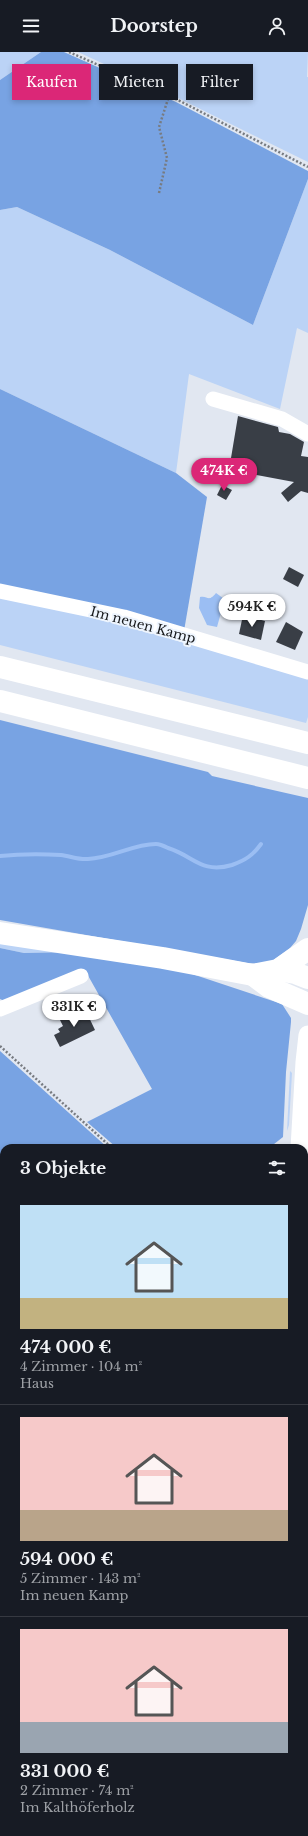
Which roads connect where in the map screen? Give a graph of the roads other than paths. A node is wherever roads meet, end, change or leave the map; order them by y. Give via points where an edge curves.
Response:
1 (213, 399) dead end
2 (308, 434) edge
3 (0, 591) edge
4 (0, 667) edge
5 (308, 672) edge
6 (0, 701) edge
7 (308, 743) edge
8 (308, 778) edge
9 (0, 933) edge
10 (308, 950) edge
11 (278, 970) junction
12 (253, 975) junction
13 (81, 976) dead end
14 (308, 978) edge
15 (308, 1004) edge
16 (0, 1010) edge
17 (308, 1035) edge
18 (306, 1061) edge
19 (300, 1144) edge

1 - 2 street via 282,419
3 - 5 street, Im neuen Kamp via 124,617
4 - 7 highway
6 - 8 highway
9 - 12 highway via 163,958
10 - 11 highway
11 - 12 highway
11 - 14 highway
12 - 15 highway via 269,987
13 - 16 street
17 - 18 main road
18 - 19 main road

